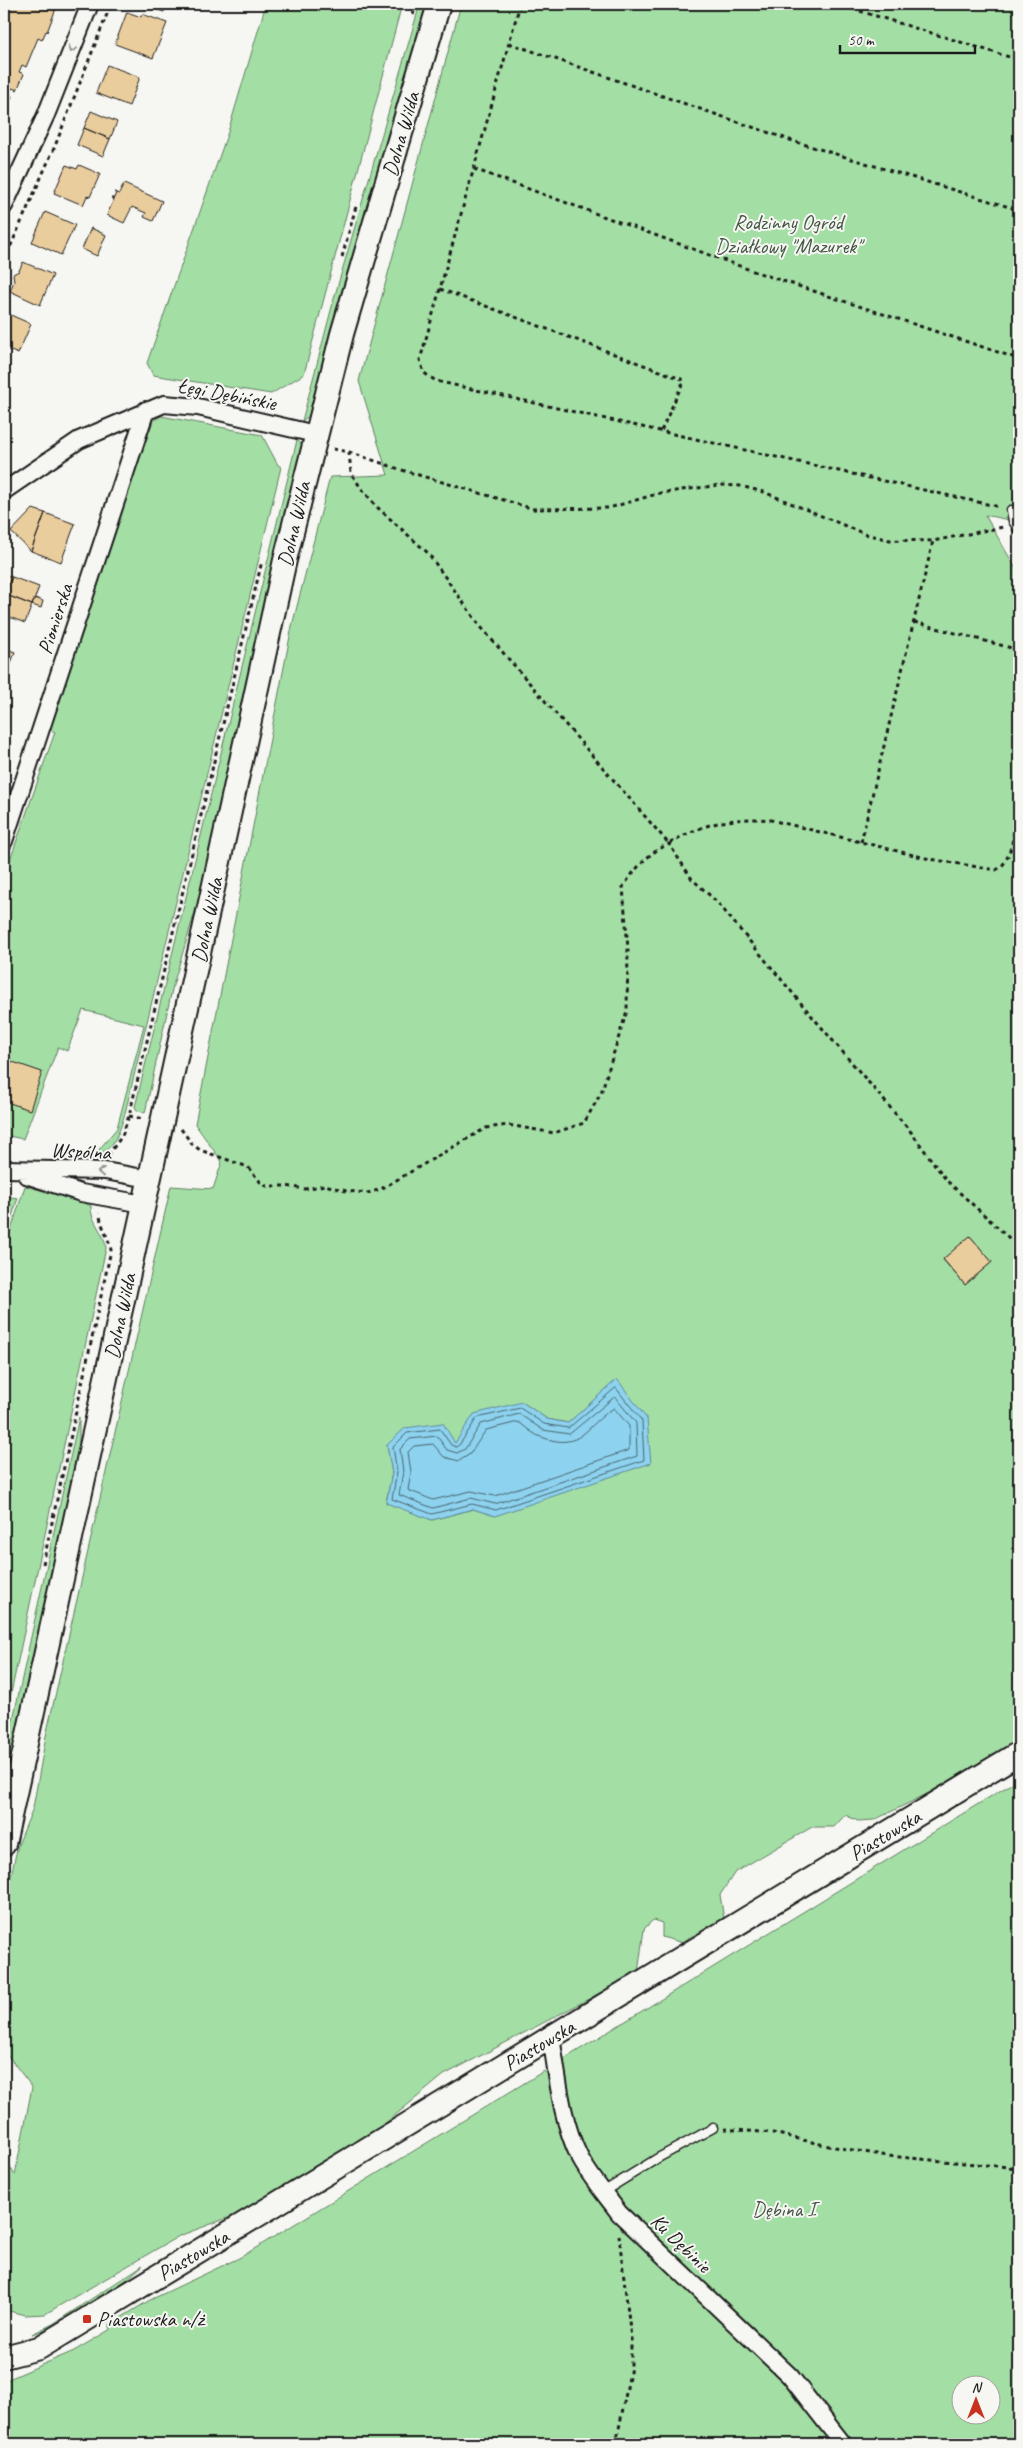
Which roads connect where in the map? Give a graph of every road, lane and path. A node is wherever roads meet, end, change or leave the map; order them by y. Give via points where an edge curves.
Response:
1 (90, 4) edge
2 (111, 4) edge
3 (439, 4) edge
4 (520, 4) edge
5 (837, 4) edge
6 (510, 43) junction
7 (1019, 60) edge
8 (474, 169) junction
9 (8, 183) edge
10 (4, 206) edge
11 (1019, 210) edge
12 (4, 261) edge
13 (440, 289) junction
14 (1019, 359) edge
15 (146, 410) junction
16 (661, 431) junction
17 (314, 440) junction
18 (349, 452) junction
19 (4, 491) edge
20 (1011, 510) joint
21 (1013, 521) junction
22 (1019, 531) edge
23 (933, 541) junction
24 (914, 622) junction
25 (1019, 650) edge
26 (1019, 804) edge
27 (4, 841) edge
28 (861, 842) junction
29 (669, 844) junction
30 (129, 1116) dead end
31 (153, 1121) junction
32 (7, 1170) edge
33 (149, 1179) junction
34 (144, 1204) junction
35 (1019, 1247) edge
36 (1019, 1754) edge
37 (4, 1844) edge
38 (551, 2037) junction
39 (713, 2128) joint
40 (1019, 2168) edge
41 (603, 2192) junction
42 (619, 2213) junction
43 (58, 2335) junction
44 (4, 2344) edge
45 (4, 2357) edge
46 (4, 2442) edge
47 (7, 2444) edge
48 (616, 2444) edge
49 (843, 2444) edge

1 -> 9 street via 46,114
2 - 12 path via 55,146
3 - 17 main road, Dolna Wilda
4 - 6 path
5 - 7 path
6 - 8 path
6 - 11 path via 790,140
8 - 13 path
8 - 14 path via 756,272
9 - 10 street
13 - 16 path via 684,380
13 - 16 path via 420,360 424,373 430,378
15 - 17 street, Łęgi Dębińskie via 164,404 198,407
15 - 19 street, Łęgi Dębińskie via 79,440
15 - 27 street, Pionierska
16 - 20 path
17 - 18 path
17 - 31 main road, Dolna Wilda
18 - 23 path via 405,472 534,509 609,508 660,493 720,485 740,486 772,495 865,534 890,540
18 - 29 path via 352,473 361,488 428,553 480,626
20 - 21 lane
21 - 22 lane
21 - 23 path via 1002,527
23 - 24 path
24 - 25 path
24 - 28 path
26 - 28 path via 1008,857 1003,867 996,870 930,859
28 - 29 path via 756,818 706,826
29 - 31 path via 644,860 623,887 628,949 627,1011 601,1093 584,1123 554,1133 508,1125 486,1128 381,1189 368,1193 346,1191 325,1184 305,1189 267,1186 248,1167 200,1150 180,1127 171,1128
29 - 35 path via 692,879 717,902 911,1132 947,1181
30 - 31 path
31 - 33 main road, Dolna Wilda
33 -> 32 street, Wspólna via 105,1171
32 - 34 street, Wspólna via 81,1193
33 - 34 main road, Dolna Wilda
34 - 37 main road, Dolna Wilda
36 - 38 main road, Piastowska
38 - 41 street, Ku Dębinie via 564,2117 580,2157
38 - 43 main road, Piastowska
39 - 40 path via 773,2133 888,2156
39 - 41 lane
41 - 42 street, Ku Dębinie
42 - 48 path via 619,2248 628,2306 631,2367
42 - 49 street, Ku Dębinie via 790,2376
43 - 44 main road, Piastowska
43 - 45 main road, Piastowska via 40,2348
46 - 47 path

